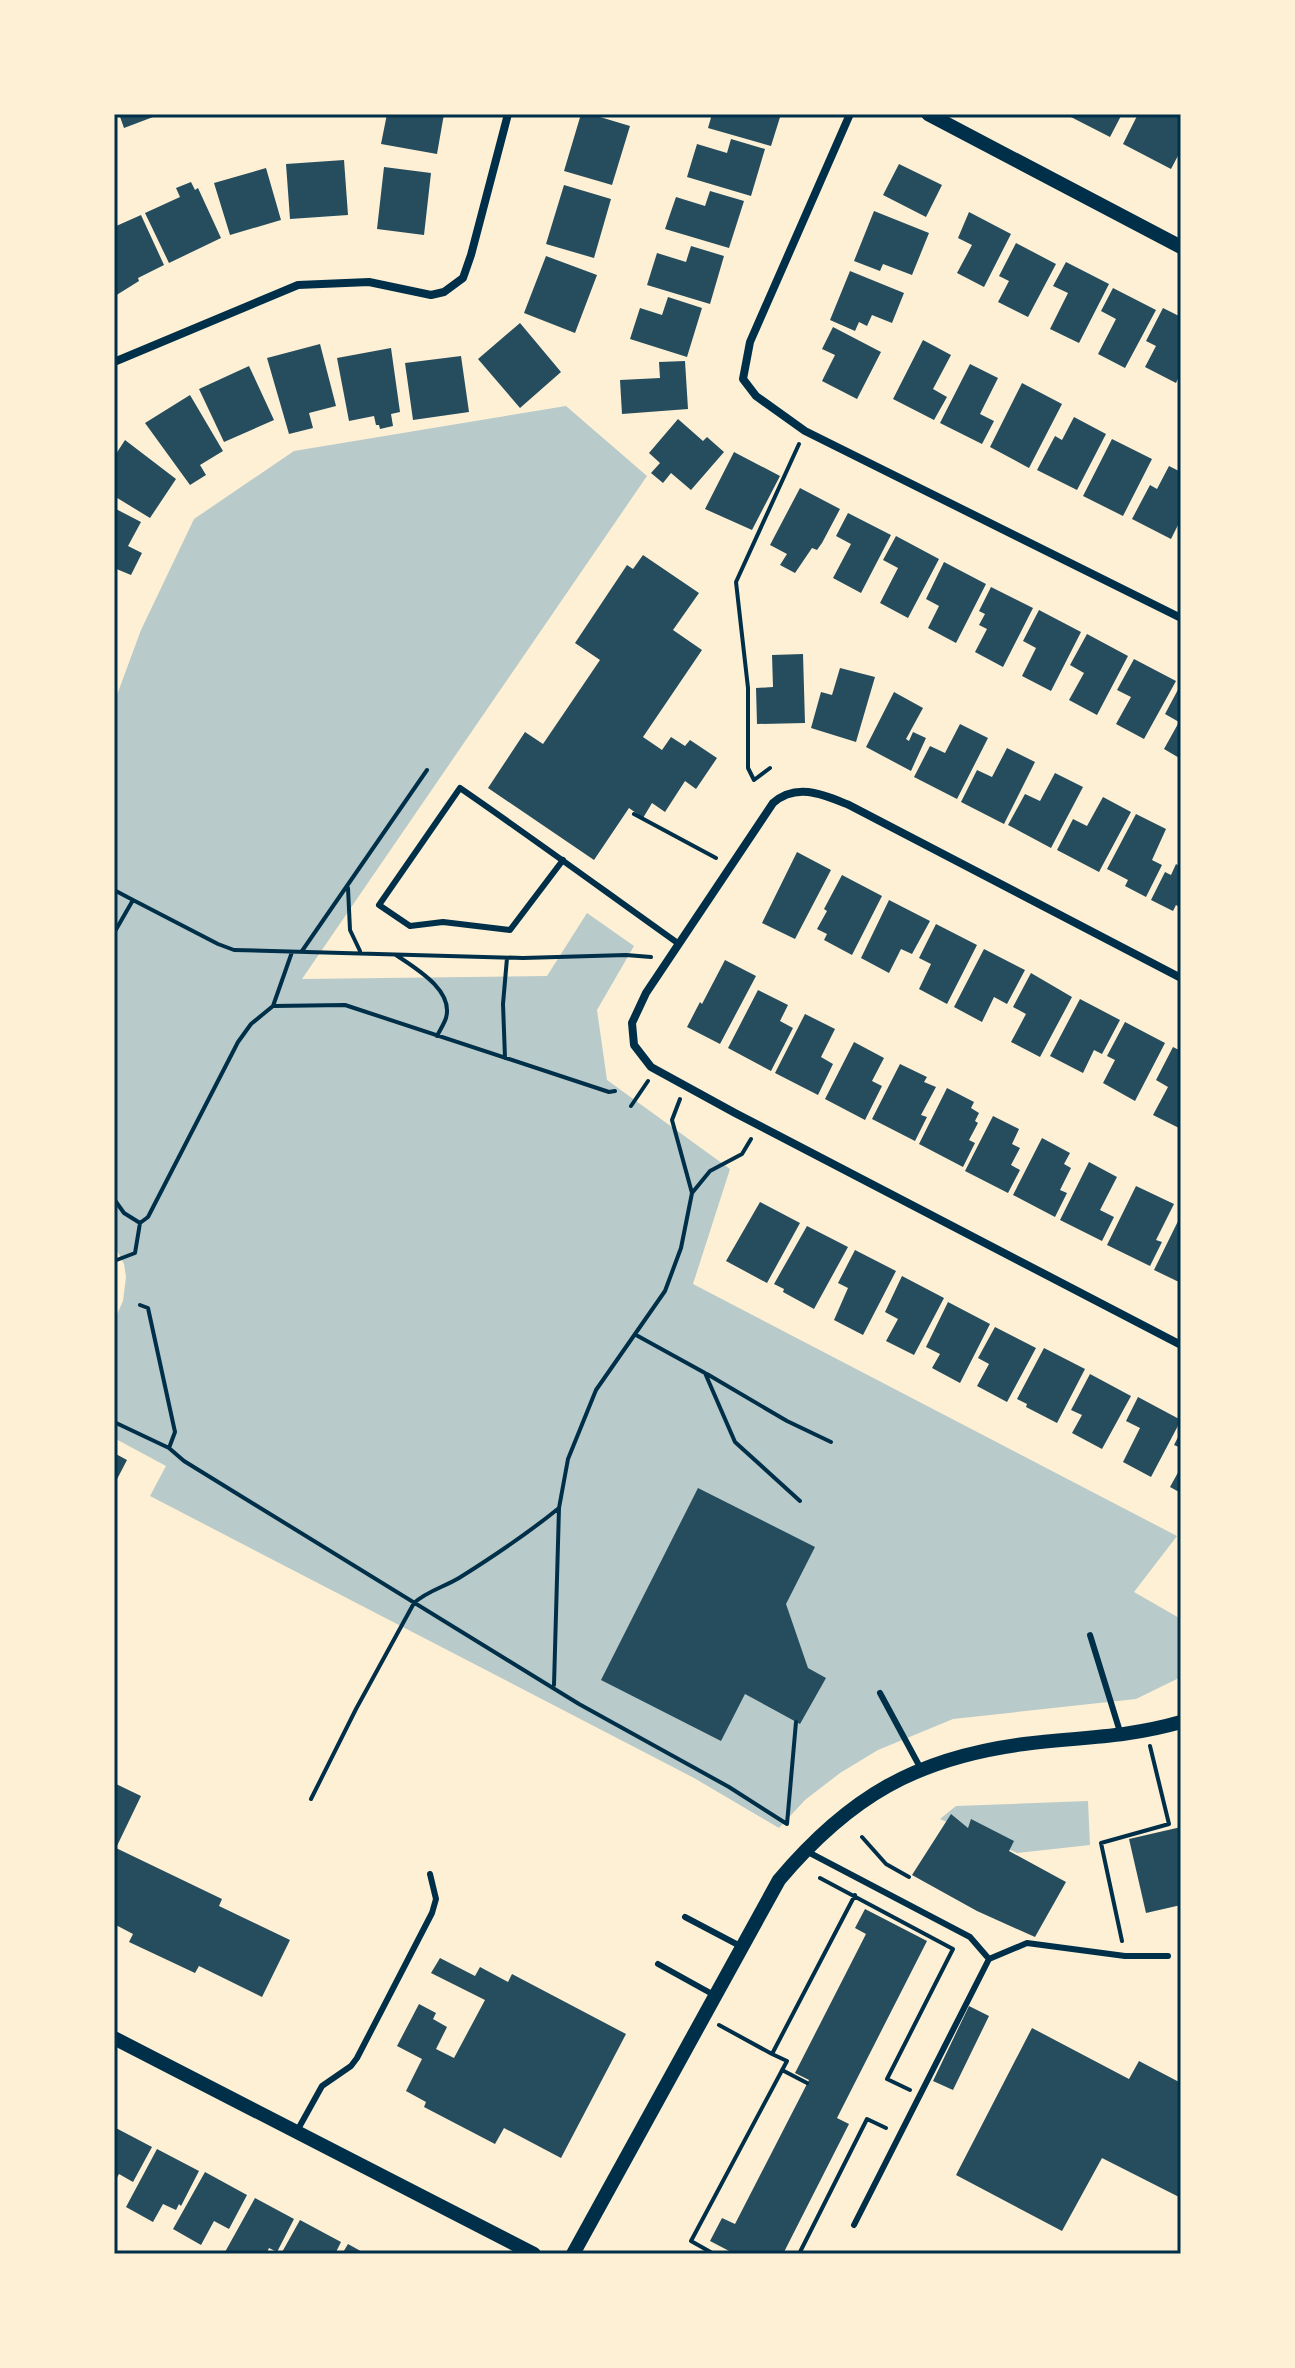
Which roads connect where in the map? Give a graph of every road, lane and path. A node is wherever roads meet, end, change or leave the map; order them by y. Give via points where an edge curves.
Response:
1 (508, 114) edge
2 (850, 114) edge
3 (928, 114) edge
4 (1180, 244) edge
5 (114, 362) edge
6 (799, 444) dead end
7 (1181, 618) edge
8 (770, 768) dead end
9 (427, 770) dead end
10 (634, 814) dead end
11 (563, 860) junction
12 (731, 866) junction
13 (348, 887) junction
14 (114, 890) edge
15 (133, 900) junction
16 (114, 933) edge
17 (679, 944) junction
18 (302, 951) junction
19 (360, 951) junction
20 (292, 952) junction
21 (394, 953) junction
22 (507, 958) junction
23 (669, 958) junction
24 (1181, 978) edge
25 (273, 1006) junction
26 (437, 1036) junction
27 (505, 1058) junction
28 (657, 1070) junction
29 (686, 1087) junction
30 (615, 1091) dead end
31 (631, 1106) dead end
32 (759, 1126) junction
33 (692, 1193) junction
34 (114, 1199) edge
35 (140, 1223) junction
36 (114, 1261) edge
37 (140, 1305) dead end
38 (636, 1335) junction
39 (1181, 1345) edge
40 (705, 1373) junction
41 (114, 1422) edge
42 (831, 1442) dead end
43 (169, 1448) junction
44 (800, 1501) dead end
45 (559, 1508) junction
46 (414, 1603) junction
47 (1090, 1635) dead end
48 (554, 1687) junction
49 (880, 1693) dead end
50 (796, 1722) dead end
51 (1181, 1722) edge
52 (1147, 1732) junction
53 (1122, 1736) junction
54 (921, 1769) junction
55 (311, 1799) dead end
56 (862, 1837) dead end
57 (804, 1850) junction
58 (430, 1874) dead end
59 (909, 1877) dead end
60 (820, 1878) dead end
61 (861, 1882) junction
62 (854, 1896) junction
63 (685, 1917) dead end
64 (742, 1947) junction
65 (1125, 1956) junction
66 (1168, 1956) dead end
67 (989, 1959) junction
68 (658, 1964) dead end
69 (715, 1996) junction
70 (703, 2018) junction
71 (114, 2038) edge
72 (772, 2054) junction
73 (782, 2070) junction
74 (807, 2083) dead end
75 (919, 2095) junction
76 (297, 2131) junction
77 (899, 2135) junction
78 (854, 2225) dead end
79 (534, 2254) edge
80 (573, 2254) edge
81 (714, 2254) edge
82 (799, 2254) edge

1 - 5 street via 471,255 454,287 431,295 369,282 298,285
2 - 7 street via 750,342 743,379 756,396 805,431
3 - 4 street
6 - 8 path via 736,582 748,688 748,768 754,780
9 - 13 path
10 - 12 path
11 - 11 lane via 460,788 379,905 410,926 443,922 510,930
11 - 17 lane
12 - 17 street
12 - 24 street via 779,797 800,790 825,795
13 - 18 path
13 - 19 path via 350,930
14 - 15 path
15 - 16 path
15 - 20 path via 234,950
17 - 23 street
18 - 19 path
18 - 20 path
19 - 21 path
20 - 25 path
21 - 22 path
21 - 26 path via 445,998 447,1016
22 - 23 path
22 - 27 path
23 - 28 street via 632,1023 634,1045
25 - 26 path via 345,1005
25 - 35 path via 238,1042 148,1217
26 - 27 path
27 - 30 path
28 - 29 street
28 - 31 path
29 - 32 street
29 - 33 path via 672,1120
32 - 33 path via 742,1154 710,1171
32 - 39 street
33 - 38 path via 674,1270
34 - 35 path
35 - 36 path via 135,1253
37 - 43 path via 148,1308 175,1432
38 - 40 path
38 - 45 path via 587,1408 568,1459
40 - 42 path
40 - 44 path via 735,1442
41 - 43 path
43 - 46 path
45 - 46 path via 495,1555
45 - 48 path
46 - 48 path
46 - 55 path
47 - 53 lane
48 - 50 path via 787,1824
49 - 54 lane
51 - 52 street
52 - 53 street
52 - 65 path via 1169,1824 1101,1843
53 - 54 street via 975,1752
54 - 57 street via 851,1808
56 - 59 path via 886,1864
57 - 61 lane
57 - 64 street via 779,1880
58 - 76 lane via 436,1899 426,1926 357,2058 322,2086
60 - 62 path
61 - 62 path
61 - 67 lane via 970,1937
62 - 72 path
62 - 75 path via 953,1949 887,2079
63 - 64 lane
64 - 69 street
65 - 66 lane
65 - 67 lane via 1027,1943
67 - 75 lane
68 - 69 lane
69 - 70 street
70 - 72 path
70 - 80 street
71 - 76 street
72 - 73 path via 787,2061
73 - 74 path
73 - 81 path via 691,2241
75 - 77 lane
76 - 79 street
77 - 78 lane
77 - 82 path via 867,2119

